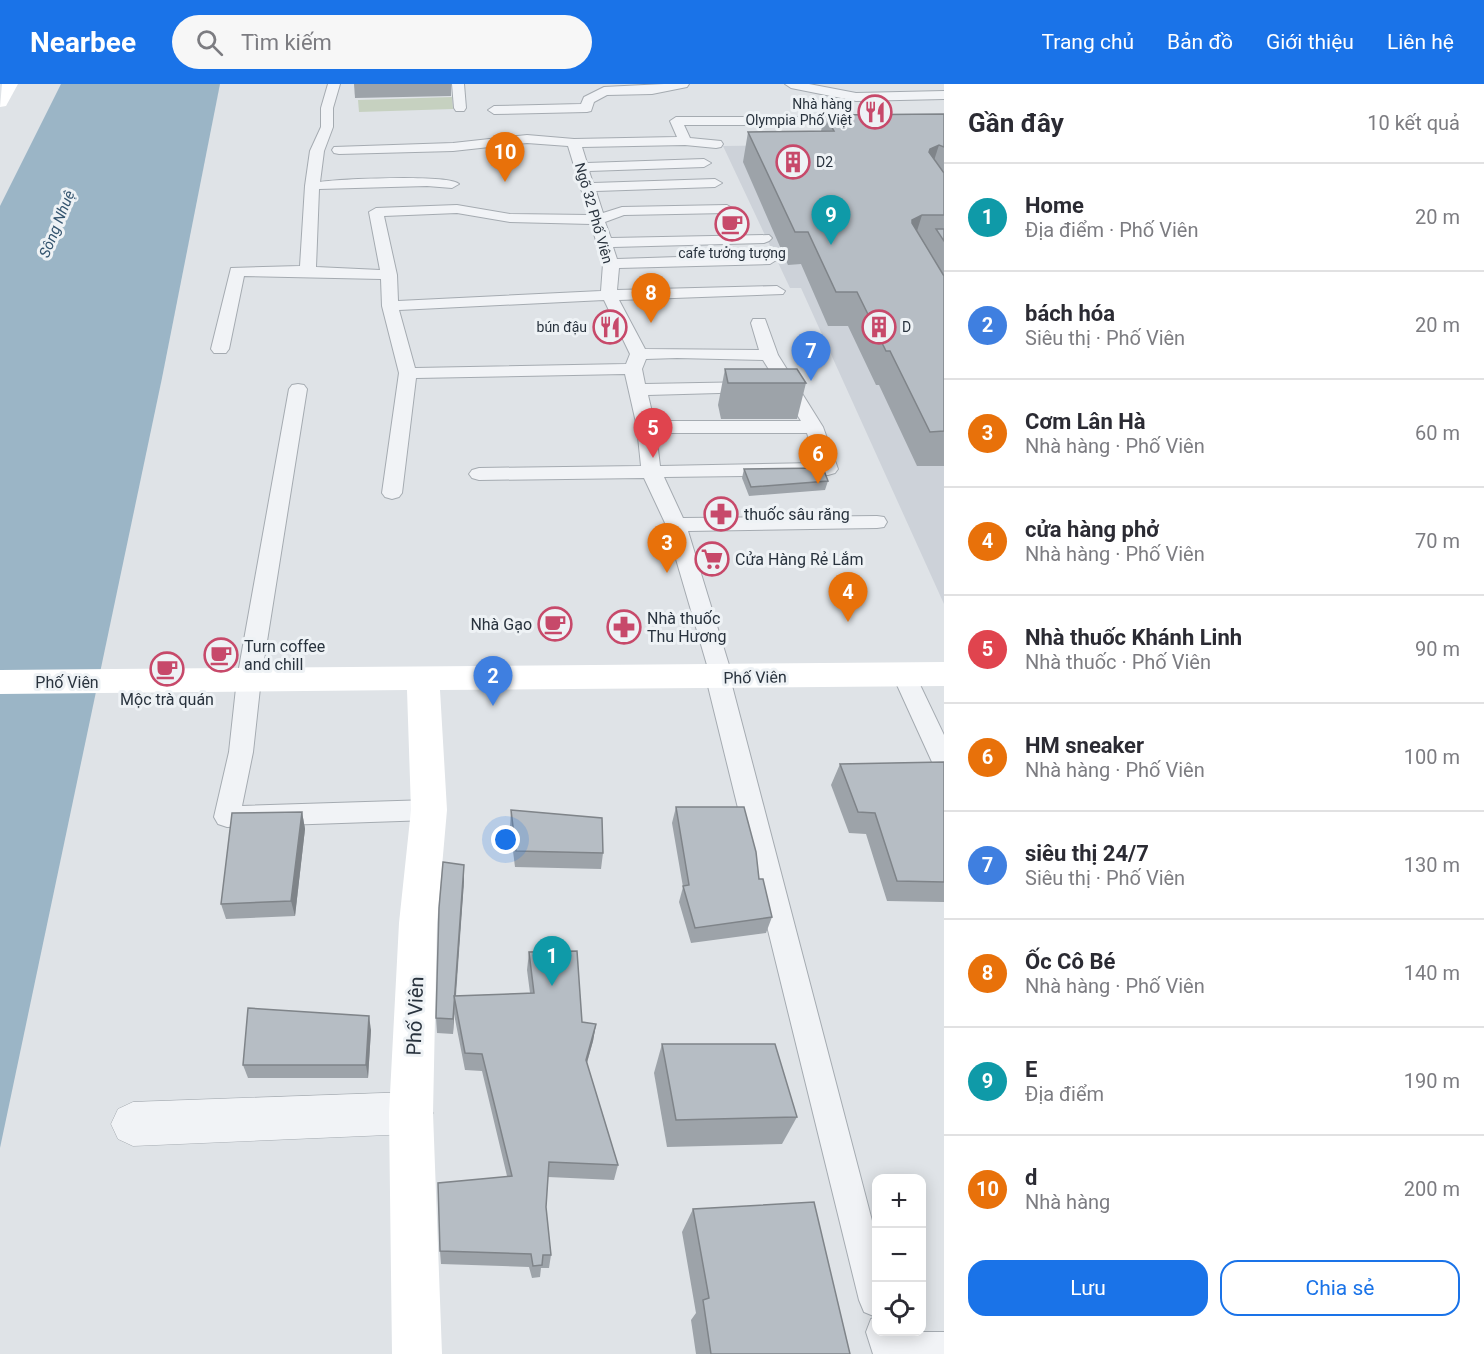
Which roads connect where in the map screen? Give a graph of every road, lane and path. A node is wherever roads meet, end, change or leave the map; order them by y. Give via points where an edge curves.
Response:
1 (10, 84) edge
2 (334, 84) edge
3 (458, 84) edge
4 (683, 84) edge
5 (791, 84) edge
6 (850, 84) edge
7 (944, 95) edge
8 (856, 97) junction
9 (0, 102) edge
10 (460, 108) dead end
11 (864, 109) dead end
12 (494, 110) dead end
13 (801, 121) dead end
14 (685, 141) junction
15 (574, 143) junction
16 (716, 144) dead end
17 (453, 147) junction
18 (339, 150) dead end
19 (705, 163) dead end
20 (581, 167) junction
21 (715, 183) dead end
22 (452, 184) junction
23 (322, 186) dead end
24 (587, 186) junction
25 (457, 209) junction
26 (727, 209) dead end
27 (597, 220) junction
28 (764, 238) dead end
29 (603, 243) junction
30 (770, 259) dead end
31 (611, 264) junction
32 (308, 271) junction
33 (389, 275) junction
34 (777, 291) dead end
35 (609, 295) junction
36 (390, 306) junction
37 (759, 323) dead end
38 (220, 349) dead end
39 (769, 355) junction
40 (636, 362) junction
41 (408, 373) junction
42 (788, 386) junction
43 (298, 389) dead end
44 (639, 390) junction
45 (646, 427) junction
46 (814, 427) junction
47 (651, 471) junction
48 (479, 474) dead end
49 (392, 493) dead end
50 (877, 522) dead end
51 (676, 525) junction
52 (904, 674) junction
53 (944, 674) edge
54 (718, 678) junction
55 (249, 679) junction
56 (423, 679) junction
57 (0, 682) edge
58 (944, 762) edge
59 (429, 810) junction
60 (411, 1113) junction
61 (133, 1124) dead end
62 (872, 1284) edge
63 (885, 1336) edge
64 (944, 1350) edge
65 (417, 1354) edge

1 - 9 street
2 - 32 lane via 327,108 327,127 315,163
3 - 10 lane
4 - 12 lane via 652,90 604,91 588,100 587,108
5 - 8 lane
6 - 8 lane
7 - 8 lane
8 - 11 lane
13 - 14 lane via 676,121
14 - 15 lane
14 - 16 lane
15 - 17 lane, Ngõ 32 Phố Viên via 527,139
15 - 20 lane, Ngõ 32 Phố Viên
17 - 18 lane, Ngõ 32 Phố Viên
17 - 22 lane
19 - 20 lane
20 - 24 lane, Ngõ 32 Phố Viên
21 - 24 lane
22 - 23 lane
22 - 25 lane
24 - 27 lane, Ngõ 32 Phố Viên
25 - 27 lane via 510,218
25 - 33 lane via 376,212
26 - 27 lane via 622,211
27 - 29 lane, Ngõ 32 Phố Viên
28 - 29 lane
29 - 31 lane, Ngõ 32 Phố Viên
30 - 31 lane
31 - 35 lane, Ngõ 32 Phố Viên
32 - 33 lane
32 - 38 lane via 237,271
33 - 36 lane
34 - 35 lane
35 - 36 lane
35 - 40 lane
36 - 41 lane
37 - 39 lane
39 - 40 lane via 677,352
39 - 42 lane
40 - 41 lane
40 - 44 lane
41 - 49 lane
42 - 44 lane
42 - 46 lane
43 - 55 lane
44 - 45 lane
45 - 46 lane
45 - 47 lane
46 - 47 lane via 828,469
47 - 48 lane
47 - 51 lane
50 - 51 lane
51 - 54 lane via 718,665
52 - 53 street, Phố Viên
52 - 54 street, Phố Viên
52 - 58 lane
54 - 56 street, Phố Viên
54 - 62 lane
55 - 56 street, Phố Viên
55 - 57 street, Phố Viên
55 - 59 lane via 241,752 227,817
56 - 59 street, Phố Viên
59 - 60 street, Phố Viên via 418,922
60 - 61 street
60 - 65 street, Phố Viên
63 - 64 lane via 889,1350

